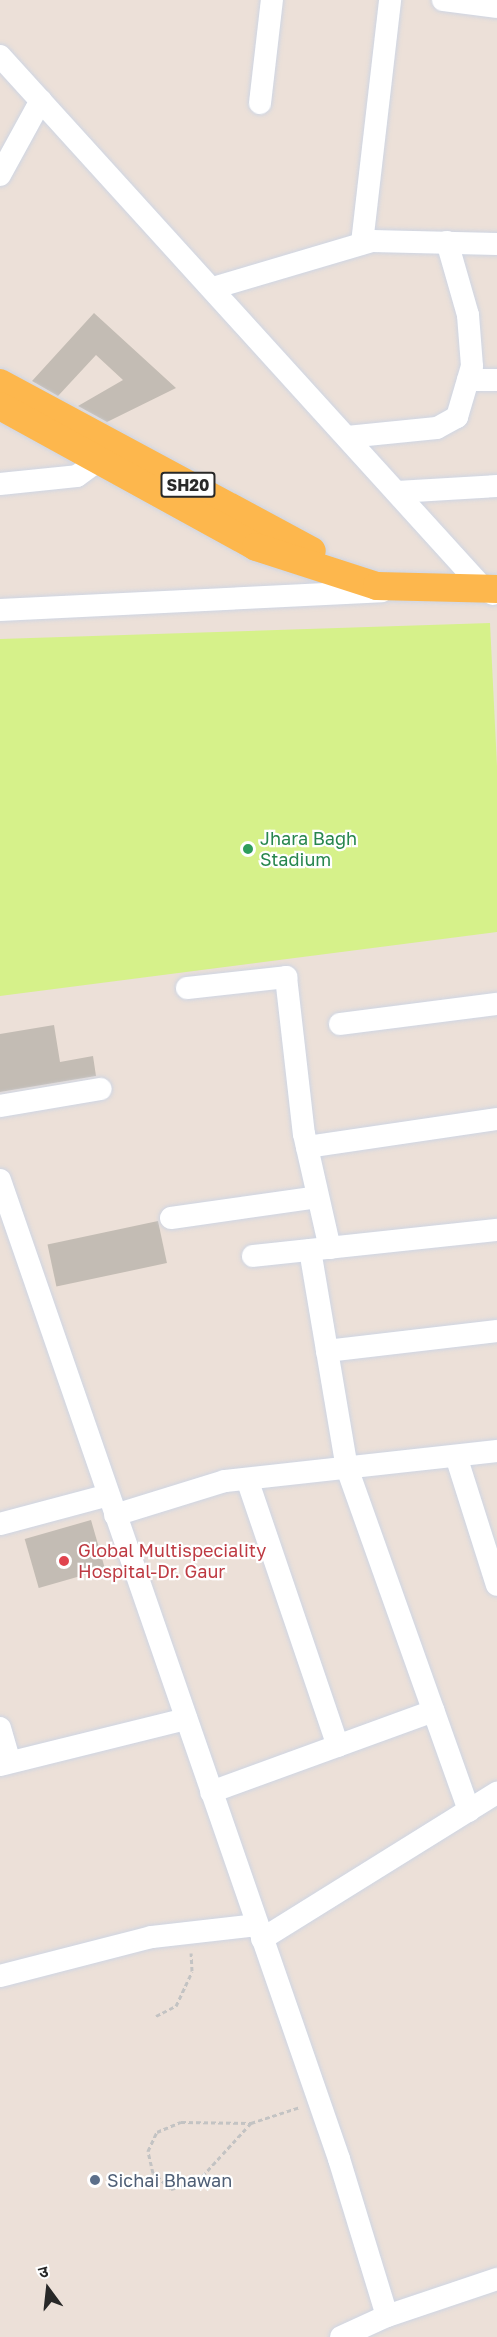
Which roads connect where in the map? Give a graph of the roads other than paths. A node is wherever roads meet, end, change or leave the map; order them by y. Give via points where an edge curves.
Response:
1 (272, 0) edge
2 (390, 0) edge
3 (443, 0) edge
4 (497, 7) edge
5 (0, 56) edge
6 (41, 100) junction
7 (260, 103) dead end
8 (0, 175) edge
9 (447, 242) junction
10 (362, 243) junction
11 (497, 244) edge
12 (213, 288) junction
13 (468, 380) junction
14 (497, 380) edge
15 (0, 383) edge
16 (0, 406) edge
17 (347, 438) junction
18 (99, 460) junction
19 (0, 484) edge
20 (497, 486) edge
21 (397, 492) junction
22 (377, 586) junction
23 (410, 589) junction
24 (493, 591) edge
25 (0, 610) edge
26 (187, 988) dead end
27 (497, 1004) edge
28 (340, 1024) dead end
29 (101, 1089) dead end
30 (0, 1106) edge
31 (497, 1119) edge
32 (307, 1147) junction
33 (0, 1180) edge
34 (318, 1197) junction
35 (171, 1218) dead end
36 (497, 1230) edge
37 (9, 1236) edge
38 (320, 1249) junction
39 (253, 1256) dead end
40 (497, 1331) edge
41 (327, 1351) junction
42 (497, 1451) edge
43 (456, 1456) junction
44 (347, 1468) junction
45 (247, 1479) junction
46 (111, 1505) junction
47 (0, 1524) edge
48 (497, 1585) edge
49 (434, 1712) junction
50 (186, 1719) junction
51 (0, 1728) edge
52 (338, 1746) junction
53 (5, 1764) edge
54 (211, 1792) junction
55 (497, 1794) edge
56 (469, 1811) junction
57 (260, 1932) junction
58 (0, 1976) edge
59 (497, 2279) edge
60 (387, 2316) junction
61 (341, 2337) edge

1 - 7 street
2 - 10 street
3 - 4 street
5 - 6 street
6 - 8 street
6 - 12 street
9 - 10 street
9 - 11 street
9 - 13 street via 468,315 472,366
10 - 12 street
12 - 17 street
13 - 14 street
13 - 17 street via 457,417 436,428
15 - 22 main road, SH20
16 - 18 main road, SH20
17 - 21 street
18 - 19 street via 77,476
18 - 22 main road, SH20 via 256,547
20 - 21 street
21 - 24 street
22 - 23 main road, SH20
23 - 24 main road, SH20
23 - 25 street
26 - 32 street via 286,977
27 - 28 street
29 - 30 street
31 - 32 street
32 - 34 street
33 - 37 street
34 - 35 street
34 - 38 street
36 - 38 street
37 - 46 street
38 - 39 street
38 - 41 street
40 - 41 street
41 - 44 street
42 - 43 street
43 - 44 street
43 - 48 street
44 - 45 street
44 - 49 street
45 - 46 street
45 - 52 street
46 - 47 street
46 - 50 street
49 - 52 street
49 - 56 street
50 - 53 street
50 - 54 street
51 - 53 street
52 - 54 street
54 - 57 street
55 - 56 street
56 - 57 street
57 - 58 street via 152,1937
57 - 60 street
59 - 60 street
60 - 61 street

